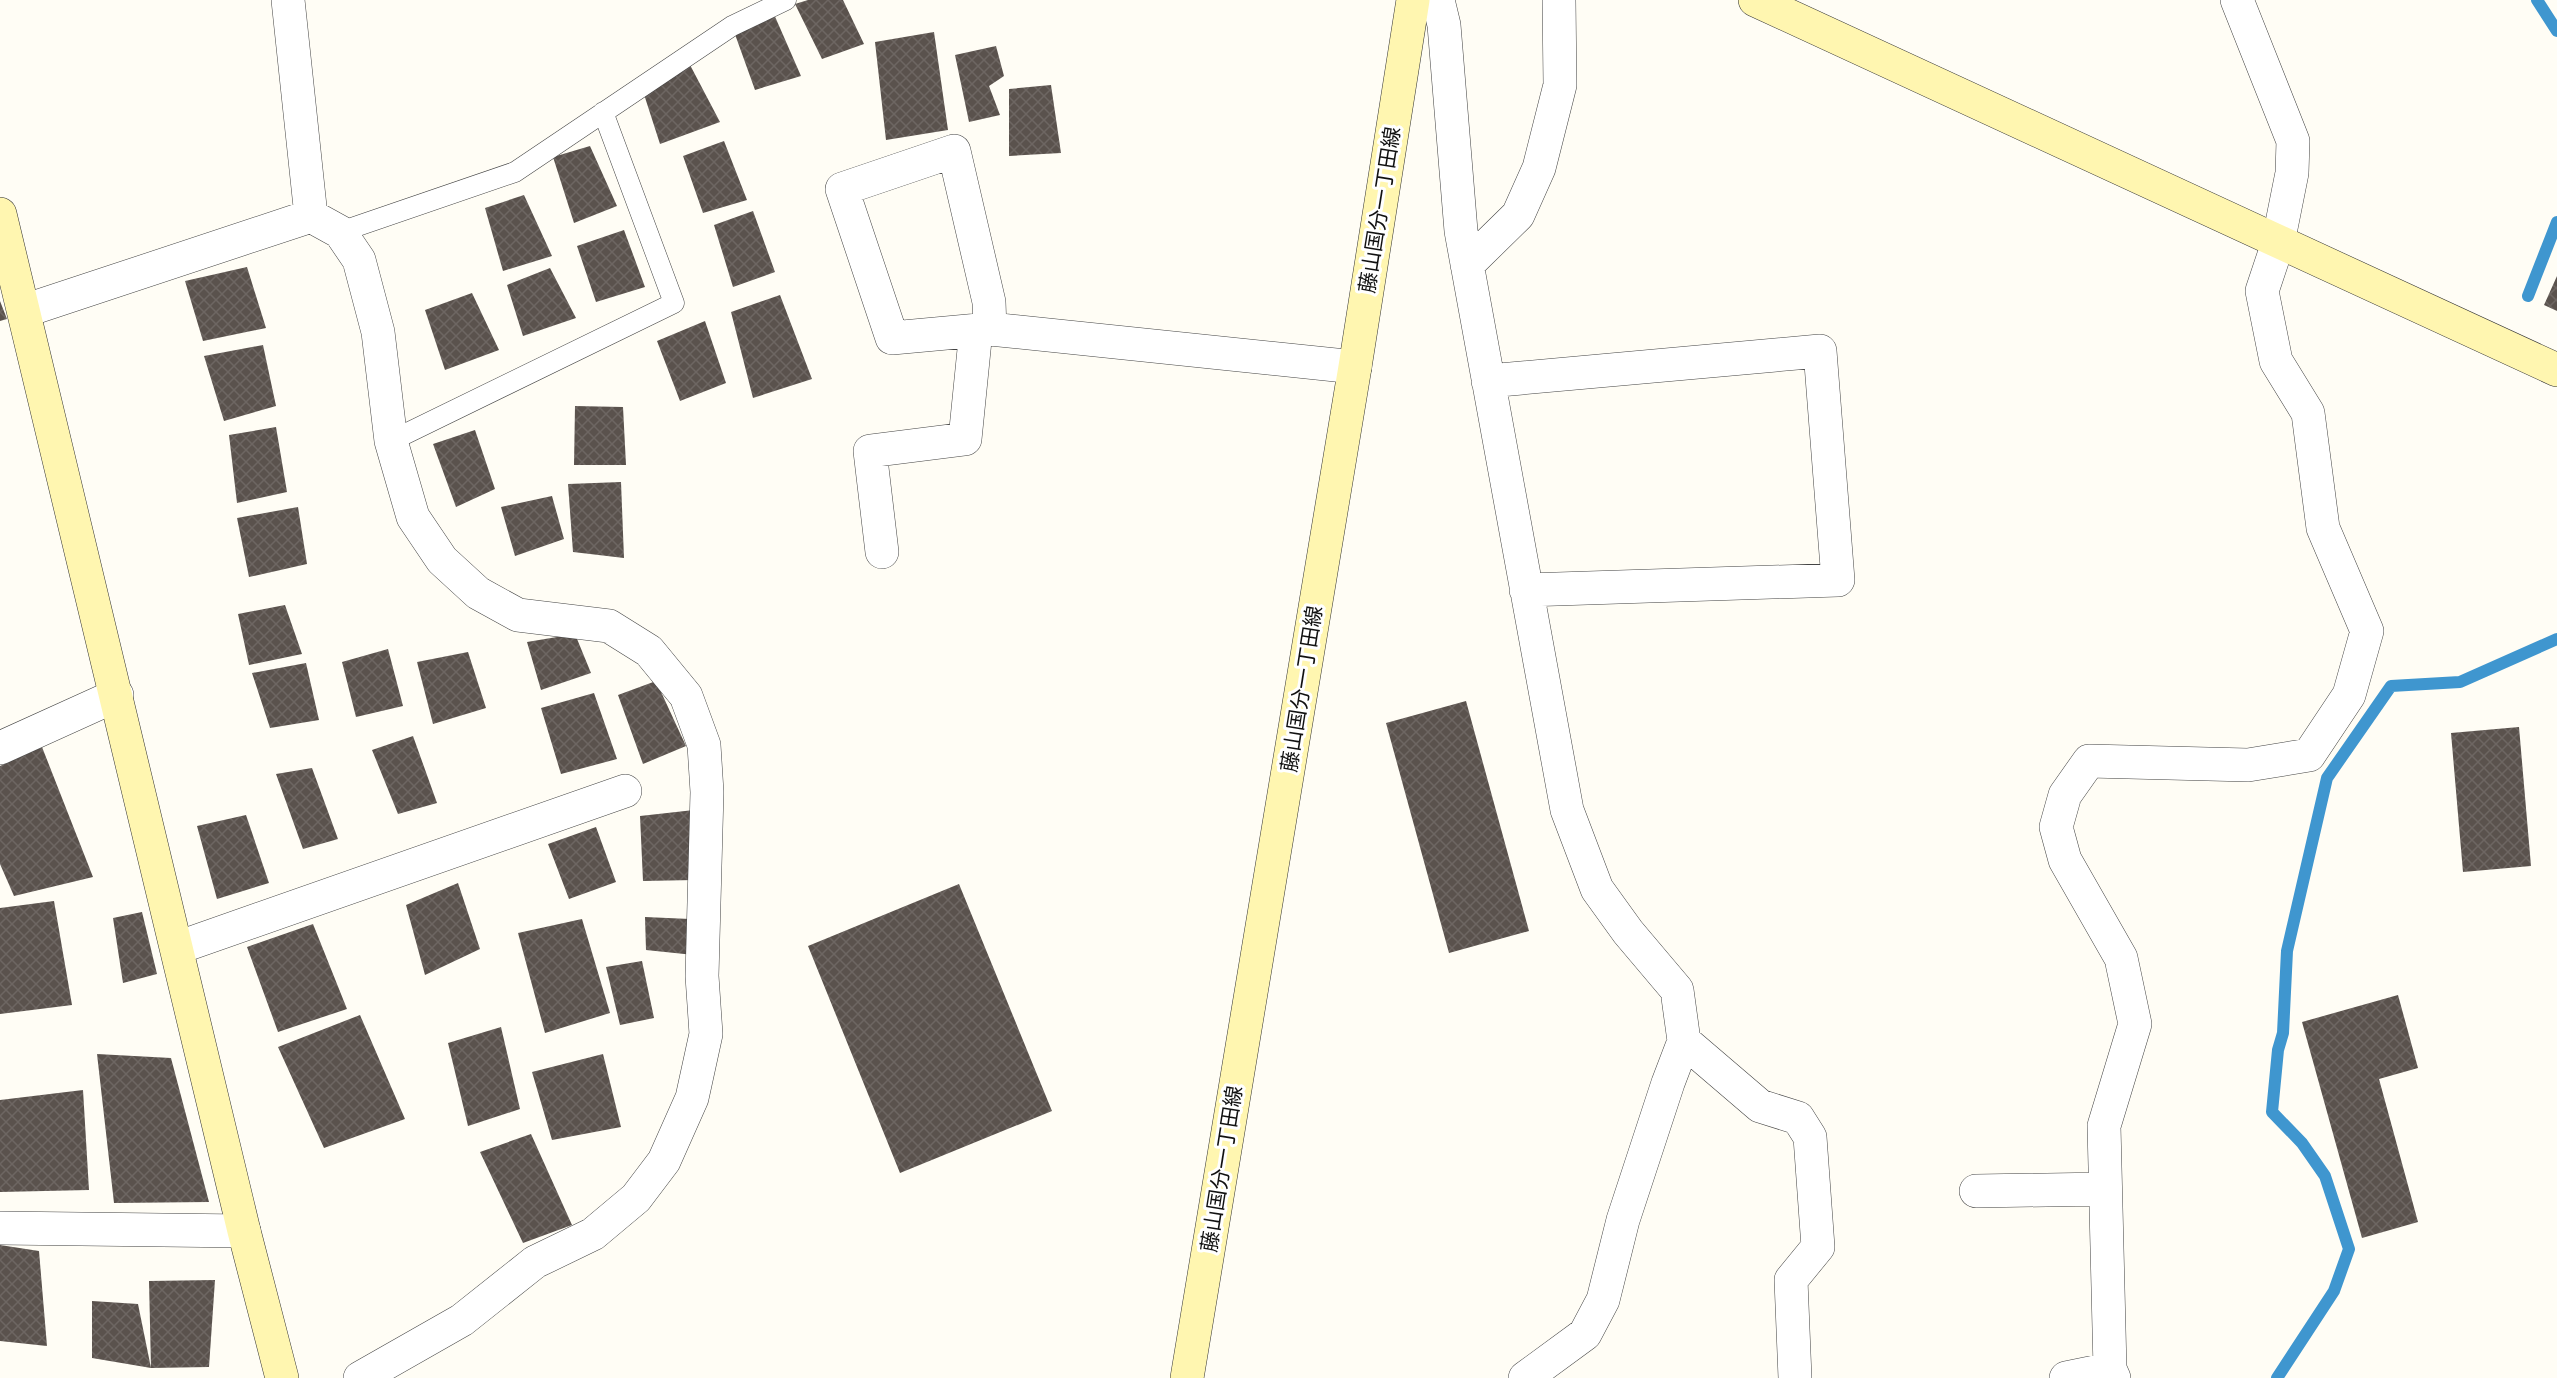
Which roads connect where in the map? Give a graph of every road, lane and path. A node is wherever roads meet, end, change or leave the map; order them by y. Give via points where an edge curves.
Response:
1 (288, 0) edge
2 (786, 0) edge
3 (1413, 0) edge
4 (1438, 0) edge
5 (1559, 0) edge
6 (1755, 0) edge
7 (2237, 0) edge
8 (603, 112) junction
9 (0, 214) edge
10 (311, 216) junction
11 (340, 232) junction
12 (2278, 243) junction
13 (1467, 265) junction
14 (24, 311) junction
15 (983, 330) junction
16 (1355, 367) junction
17 (2557, 370) edge
18 (1488, 381) junction
19 (391, 441) junction
20 (882, 552) dead end
21 (1526, 590) junction
22 (117, 695) junction
23 (0, 748) edge
24 (625, 791) dead end
25 (177, 948) junction
26 (1684, 1041) junction
27 (2105, 1189) junction
28 (1976, 1191) dead end
29 (0, 1228) edge
30 (244, 1231) junction
31 (2112, 1373) edge
32 (282, 1378) edge
33 (360, 1378) edge
34 (1187, 1378) edge
35 (1525, 1378) edge
36 (1795, 1378) edge
37 (2066, 1378) edge

1 - 10 street
2 - 8 lane via 732,26
3 - 16 street, 藤山国分一丁田線
4 - 13 street via 1444,26
5 - 13 street via 1560,85 1539,168 1518,214
6 - 12 street
7 - 12 street via 2293,141 2292,173
8 - 11 lane via 515,172
8 - 19 lane via 674,303
9 - 14 street
10 - 11 street
10 - 14 street
11 - 19 street via 359,260 378,332
12 - 17 street
12 - 27 street via 2262,291 2276,361 2308,413 2323,528 2367,631 2349,695 2309,755 2248,765 2089,761 2065,795 2056,827 2065,860 2121,958 2135,1024 2104,1126
13 - 18 street
14 - 22 street
15 - 15 street via 989,302 954,151 842,189 892,338
15 - 16 street
15 - 20 street via 964,439 870,451
16 - 34 street, 藤山国分一丁田線
18 - 21 street
18 - 21 street via 1820,351 1838,580
19 - 33 street via 413,517 442,560 478,592 518,615 609,626 649,651 686,696 704,745 707,792 702,976 706,1034 692,1098 664,1161 636,1198 593,1234 535,1262 462,1320
21 - 26 street via 1567,810 1597,889 1677,990
22 - 23 street
22 - 25 street
24 - 25 street
25 - 30 street
26 - 35 street via 1623,1220 1603,1300 1585,1334
26 - 36 street via 1760,1106 1798,1118 1810,1137 1818,1246 1791,1280
27 - 28 street
27 - 31 street
29 - 30 street
30 - 32 street
31 - 37 street

